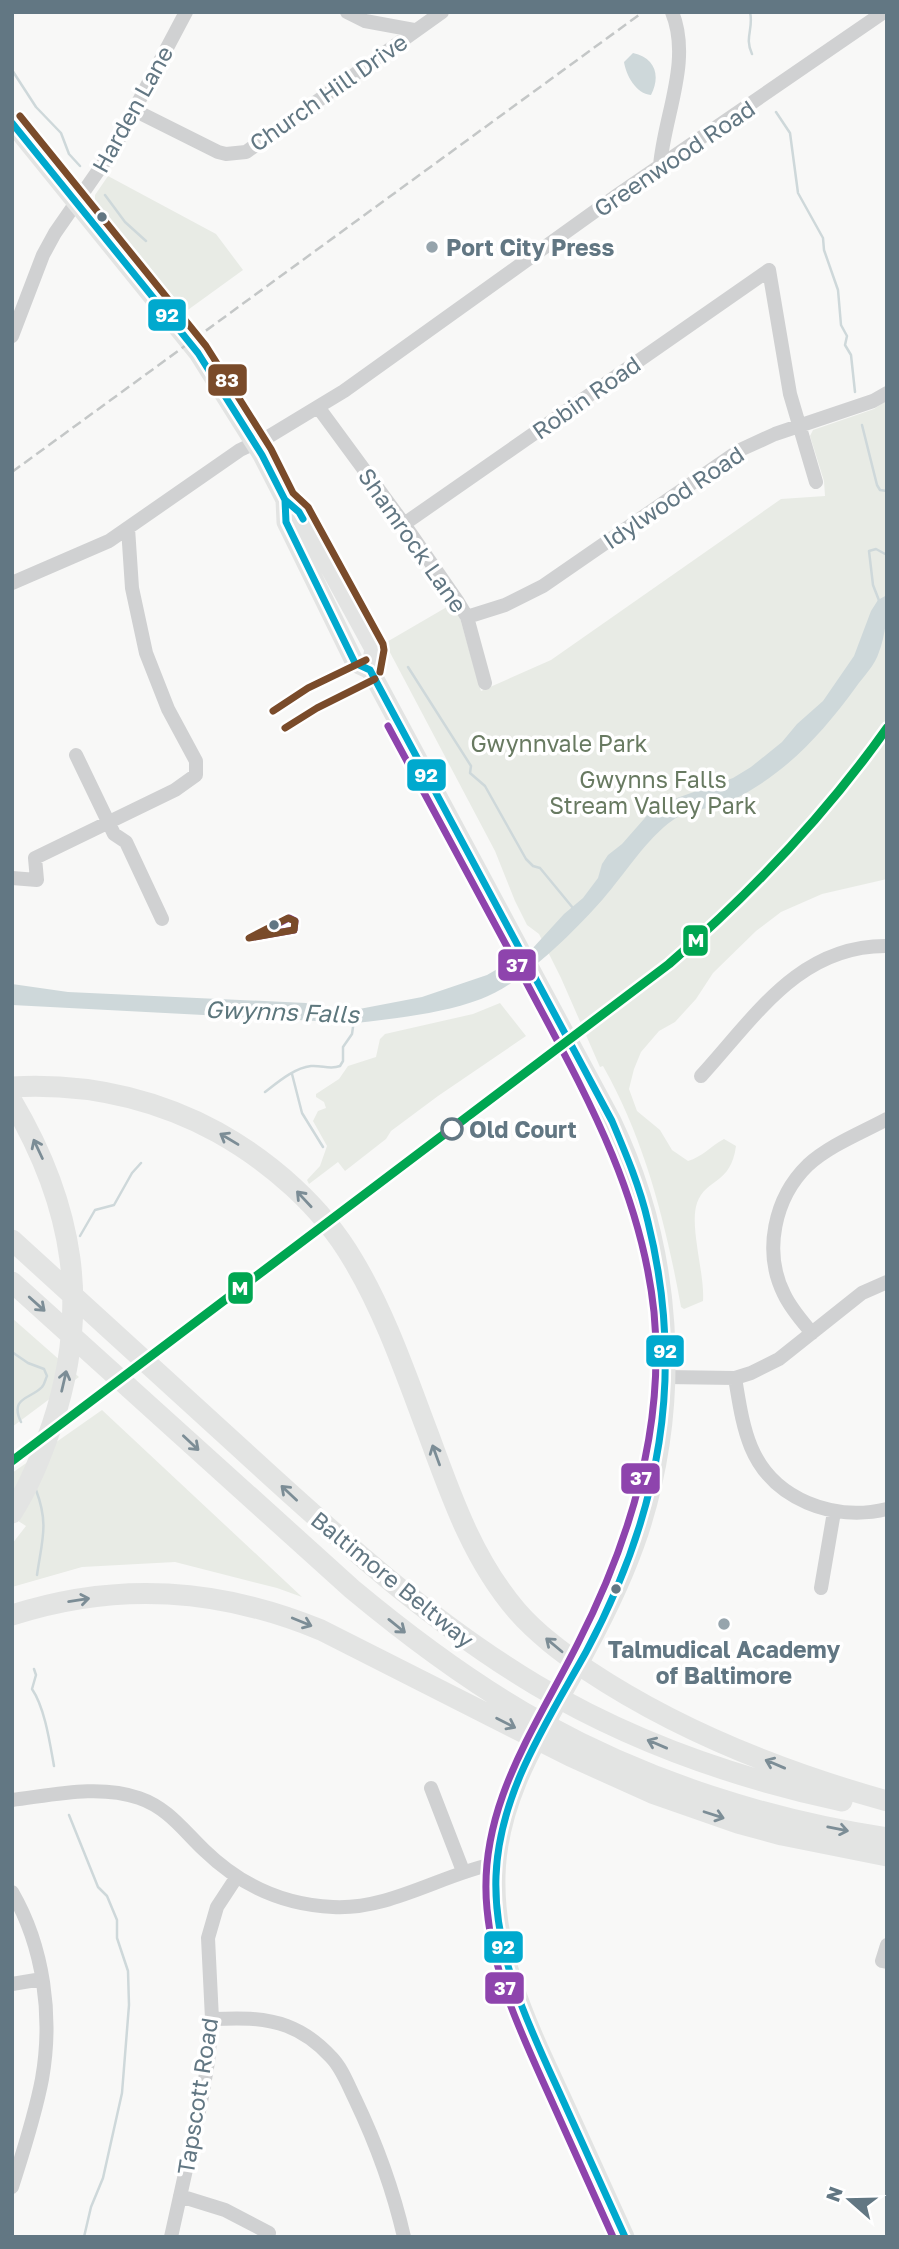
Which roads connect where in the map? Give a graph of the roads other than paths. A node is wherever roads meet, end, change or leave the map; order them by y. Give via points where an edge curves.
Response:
1 (186, 12) edge
2 (347, 12) edge
3 (442, 12) edge
4 (672, 12) edge
5 (884, 12) edge
6 (414, 30) junction
7 (134, 110) junction
8 (12, 123) edge
9 (660, 166) junction
10 (76, 204) junction
11 (12, 336) edge
12 (887, 393) edge
13 (318, 407) junction
14 (800, 426) junction
15 (255, 444) junction
16 (816, 482) dead end
17 (404, 524) junction
18 (128, 528) junction
19 (12, 583) edge
20 (467, 617) junction
21 (485, 683) dead end
22 (76, 755) dead end
23 (109, 824) junction
24 (12, 877) edge
25 (162, 919) dead end
26 (887, 946) edge
27 (701, 1076) dead end
28 (21, 1087) edge
29 (12, 1101) edge
30 (887, 1119) edge
31 (12, 1240) edge
32 (12, 1282) edge
33 (887, 1282) edge
34 (812, 1333) junction
35 (666, 1377) junction
36 (735, 1378) junction
37 (887, 1509) edge
38 (834, 1512) junction
39 (12, 1513) edge
40 (821, 1588) dead end
41 (12, 1615) edge
42 (431, 1788) dead end
43 (12, 1800) edge
44 (887, 1801) edge
45 (887, 1808) edge
46 (887, 1838) edge
47 (887, 1856) edge
48 (496, 1863) junction
49 (463, 1871) junction
50 (236, 1878) junction
51 (12, 1892) edge
52 (887, 1945) edge
53 (887, 1962) edge
54 (42, 1979) junction
55 (12, 1984) edge
56 (212, 2019) junction
57 (12, 2188) edge
58 (180, 2196) junction
59 (269, 2233) dead end
60 (171, 2237) edge
61 (404, 2237) edge
62 (625, 2237) edge

1 - 7 street, Harden Lane
2 - 6 street via 366,21
3 - 6 street, Church Hill Drive
4 - 9 street via 680,45
5 - 9 street, Greenwood Road
6 - 7 street, Church Hill Drive via 246,152 218,152
7 - 10 street, Harden Lane
8 - 10 main road
9 - 13 street, Greenwood Road
10 - 11 street, Harden Lane via 43,255
10 - 15 main road via 198,354
12 - 14 street, Idylwood Road
13 - 15 street, Greenwood Road
13 - 17 street, Shamrock Lane
14 - 16 street
14 - 17 street, Robin Road via 790,394 769,270
14 - 20 street, Idylwood Road via 756,442 721,462 543,586
15 - 18 street, Greenwood Road
15 - 35 main road via 285,500 286,522 355,663 370,670 618,1134 641,1194 659,1268
17 - 20 street, Shamrock Lane
18 - 19 street, Greenwood Road via 109,541
18 - 23 street via 132,588 152,673 197,769 191,780
20 - 21 street, Shamrock Lane
22 - 23 street
23 - 24 street via 35,858 37,880
23 - 25 street via 126,842
26 - 27 street via 853,948 811,964 776,993
44 -> 28 highway via 791,1771 657,1710 568,1657 526,1622 491,1575 464,1525 393,1344 353,1259 284,1179 230,1140 168,1109 79,1088
39 -> 29 highway via 31,1480 59,1402 71,1340 72,1273 58,1198
30 - 34 street via 808,1166 777,1218 773,1250 778,1280 790,1306
45 -> 31 highway, Baltimore Beltway via 794,1790 708,1764 538,1687 467,1641 318,1520
32 -> 46 highway, Baltimore Beltway via 297,1541 400,1629 481,1686 533,1718 624,1762 698,1790 798,1820
33 - 34 street via 862,1293
34 - 36 street via 779,1359
35 - 36 street
35 - 48 main road via 660,1447 640,1532 622,1580 523,1766 505,1813
36 - 38 street via 744,1428 759,1462 801,1500
37 - 38 street
38 - 40 street
41 -> 47 highway via 72,1600 151,1592 251,1605 321,1630 652,1793 782,1835
42 - 49 street
43 - 50 street via 99,1791 136,1797 178,1821
48 - 49 street
48 - 62 main road via 498,1919 513,1986
49 - 50 street via 402,1895 350,1907 290,1901
50 - 56 street, Tapscott Road via 217,1907 208,1938
51 - 54 street via 32,1936
52 - 53 street via 882,1961
54 - 55 street
54 - 57 street via 46,2019 42,2076
56 - 58 street, Tapscott Road via 201,2102
56 - 61 street via 261,2020 286,2026 310,2038 332,2058 370,2130
58 - 59 street via 225,2210
58 - 60 street, Tapscott Road

